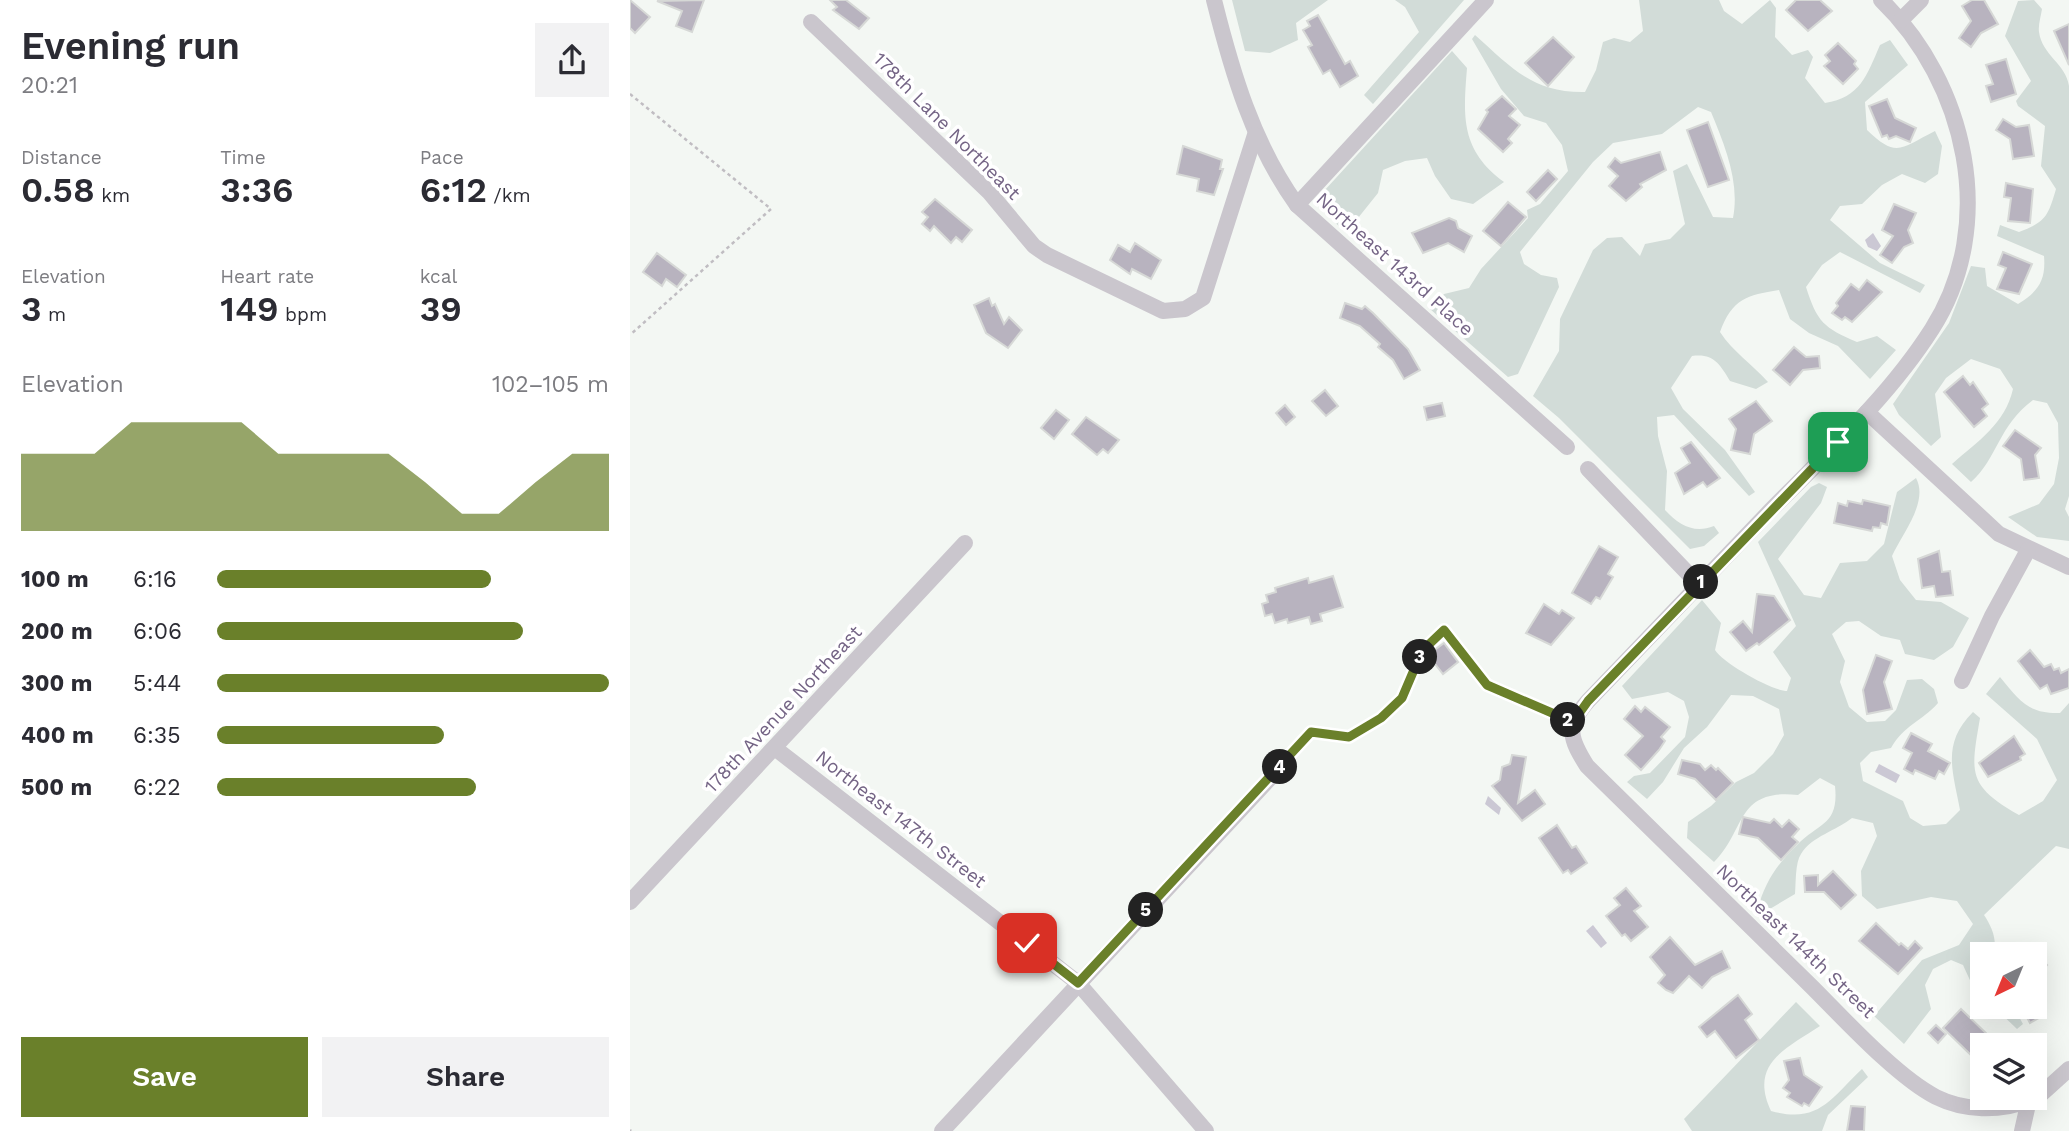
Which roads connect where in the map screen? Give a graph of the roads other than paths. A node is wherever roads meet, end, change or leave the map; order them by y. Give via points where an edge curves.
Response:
1 (1214, 0) edge
2 (1486, 0) edge
3 (1881, 0) edge
4 (1921, 0) edge
5 (1901, 20) junction
6 (811, 22) dead end
7 (1255, 135) junction
8 (1297, 205) junction
9 (1867, 412) junction
10 (1567, 447) dead end
11 (1588, 470) dead end
12 (965, 543) dead end
13 (2028, 550) junction
14 (2069, 567) edge
15 (1699, 584) junction
16 (1962, 681) dead end
17 (776, 749) junction
18 (1284, 763) road end
19 (630, 902) edge
20 (1078, 983) junction
21 (2069, 1069) edge
22 (2047, 1089) edge
23 (1970, 1106) edge
24 (2027, 1110) edge
25 (942, 1131) edge
26 (1206, 1131) edge
27 (2022, 1131) edge

1 - 7 street, Northeast 143rd Place
2 - 8 street
3 - 5 street
4 - 5 street
5 - 9 street via 1919,43 1948,98 1965,160 1965,233 1943,306 1917,351
6 - 7 street, 178th Lane Northeast via 989,192 1034,246 1163,312 1185,309 1203,298
7 - 8 street, Northeast 143rd Place
8 - 10 street, Northeast 143rd Place
9 - 13 street via 1999,534
9 - 15 street
11 - 15 street
12 - 17 street, 178th Avenue Northeast
13 - 14 street
13 - 16 street
15 - 23 street, Northeast 144th Street via 1588,701 1572,729 1587,766 1919,1087 1938,1098
17 - 19 street, 178th Avenue Northeast
17 - 20 street, Northeast 147th Street
18 - 20 street
20 - 25 street
20 - 26 street, Northeast 147th Street
21 - 22 street
24 - 27 street

